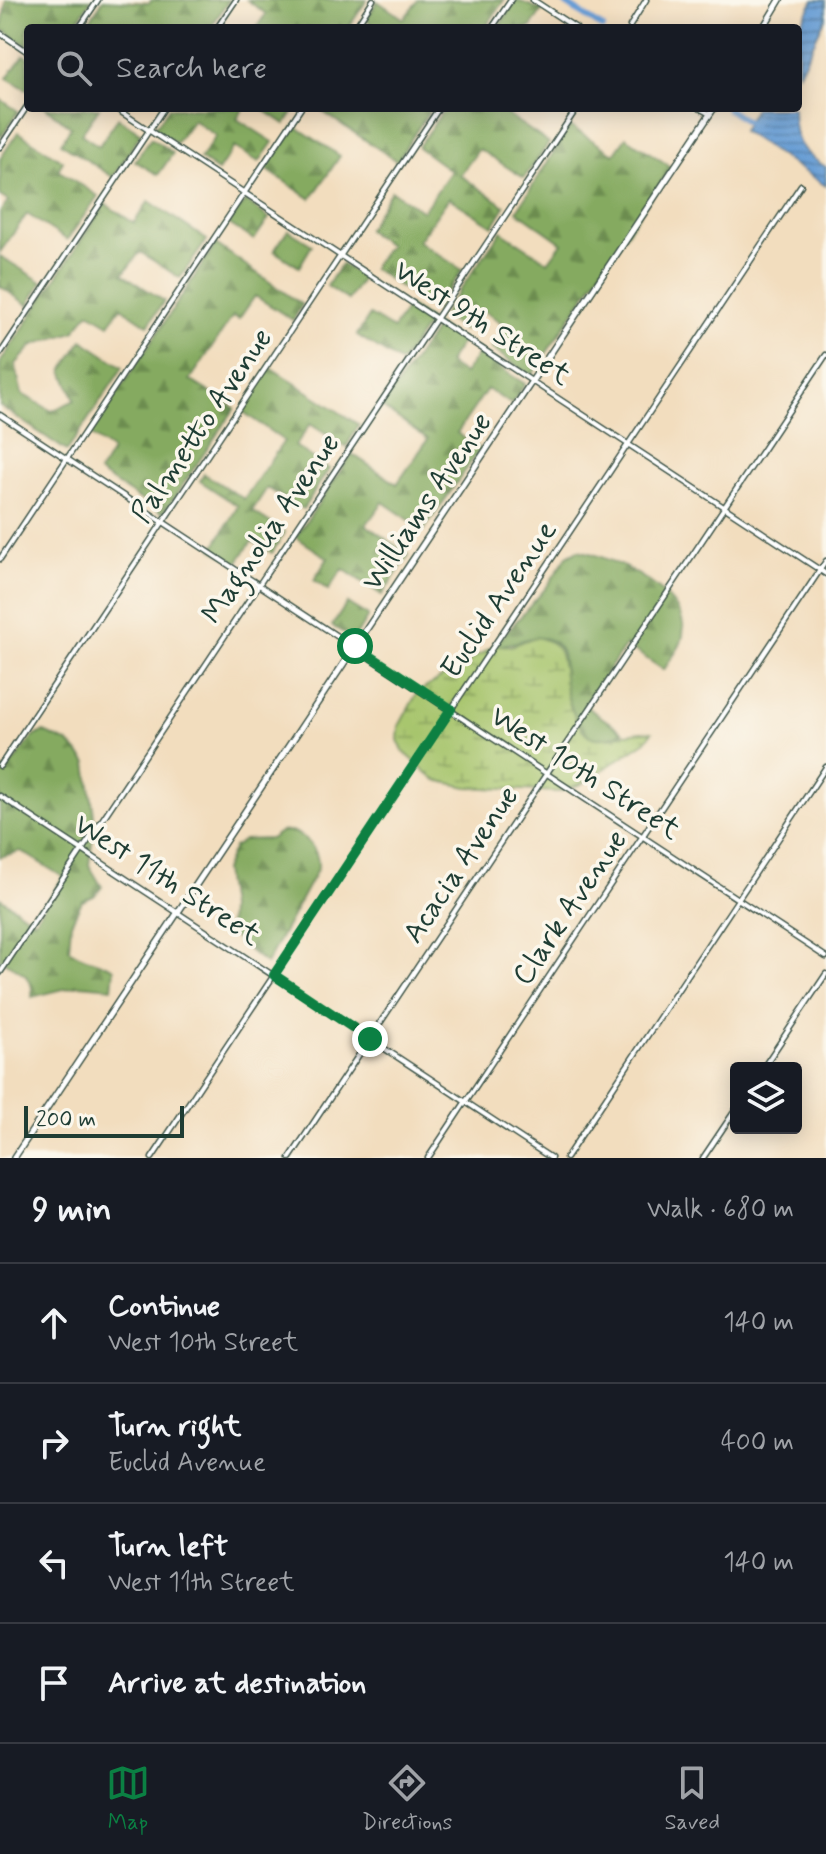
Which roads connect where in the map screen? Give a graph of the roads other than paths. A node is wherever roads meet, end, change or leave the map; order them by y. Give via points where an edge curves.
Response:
1 (98, 0) edge
2 (236, 0) edge
3 (373, 0) edge
4 (511, 0) edge
5 (533, 0) edge
6 (646, 0) edge
7 (780, 0) edge
8 (82, 24) edge
9 (220, 24) edge
10 (358, 24) edge
11 (495, 24) edge
12 (570, 24) edge
13 (631, 24) edge
14 (765, 24) edge
15 (0, 33) edge
16 (24, 49) edge
17 (24, 111) edge
18 (121, 112) edge
19 (161, 112) edge
20 (298, 112) edge
21 (436, 112) edge
22 (574, 112) edge
23 (706, 112) edge
24 (710, 114) joint
25 (149, 130) junction
26 (0, 147) edge
27 (801, 185) dead end
28 (245, 193) junction
29 (341, 255) junction
30 (437, 318) junction
31 (0, 354) edge
32 (826, 355) edge
33 (533, 380) junction
34 (0, 415) edge
35 (629, 444) junction
36 (67, 458) junction
37 (724, 507) junction
38 (163, 521) junction
39 (0, 559) edge
40 (826, 561) edge
41 (820, 570) junction
42 (826, 574) edge
43 (259, 584) junction
44 (355, 646) junction
45 (451, 709) junction
46 (0, 766) edge
47 (826, 767) edge
48 (547, 773) junction
49 (0, 796) edge
50 (643, 836) junction
51 (82, 850) junction
52 (738, 899) junction
53 (179, 912) junction
54 (826, 957) edge
55 (0, 973) edge
56 (826, 974) edge
57 (274, 975) junction
58 (370, 1039) junction
59 (767, 1062) edge
60 (466, 1102) junction
61 (730, 1118) edge
62 (14, 1158) edge
63 (152, 1158) edge
64 (290, 1158) edge
65 (428, 1158) edge
66 (551, 1158) edge
67 (566, 1158) edge
68 (703, 1158) edge

1 - 8 street
2 - 9 street
3 - 10 street
4 - 11 street
5 - 12 street
6 - 13 street
7 - 14 street
15 - 16 street
17 - 26 street
18 - 25 street, West 9th Street
19 - 25 street
20 - 28 street
21 - 29 street, Palmetto Avenue
22 - 30 street, Magnolia Avenue
23 - 24 street
24 - 33 street, Williams Avenue
25 - 28 street, West 9th Street
25 - 31 street
27 - 35 street, Euclid Avenue
28 - 29 street, West 9th Street
28 - 36 street
29 - 30 street, West 9th Street
29 - 38 street, Palmetto Avenue
30 - 33 street, West 9th Street
30 - 43 street, Magnolia Avenue
32 - 37 street, Acacia Avenue
33 - 35 street, West 9th Street
33 - 44 street, Williams Avenue
34 - 36 street, West 10th Street
35 - 37 street, West 9th Street
35 - 45 street, Euclid Avenue
36 - 38 street, West 10th Street
36 - 39 street
37 - 41 street, West 9th Street
37 - 48 street, Acacia Avenue
38 - 43 street, West 10th Street
38 - 46 street, Palmetto Avenue
40 - 41 street, Clark Avenue
41 - 42 street, West 9th Street
41 - 50 street, Clark Avenue
43 - 44 street, West 10th Street
43 - 51 street, Magnolia Avenue
44 - 45 street, West 10th Street
44 - 53 street, Williams Avenue
45 - 48 street, West 10th Street
45 - 57 street, Euclid Avenue
47 - 52 street
48 - 50 street, West 10th Street
48 - 58 street, Acacia Avenue
49 - 51 street, West 11th Street
50 - 52 street, West 10th Street
50 - 60 street, Clark Avenue
51 - 53 street, West 11th Street
51 - 55 street, Magnolia Avenue
52 - 54 street, West 10th Street
52 - 67 street
53 - 57 street, West 11th Street
53 - 62 street, Williams Avenue
56 - 59 street
57 - 58 street, West 11th Street
57 - 63 street, Euclid Avenue
58 - 60 street, West 11th Street
58 - 64 street, Acacia Avenue
60 - 65 street, Clark Avenue
60 - 66 street, West 11th Street
61 - 68 street

